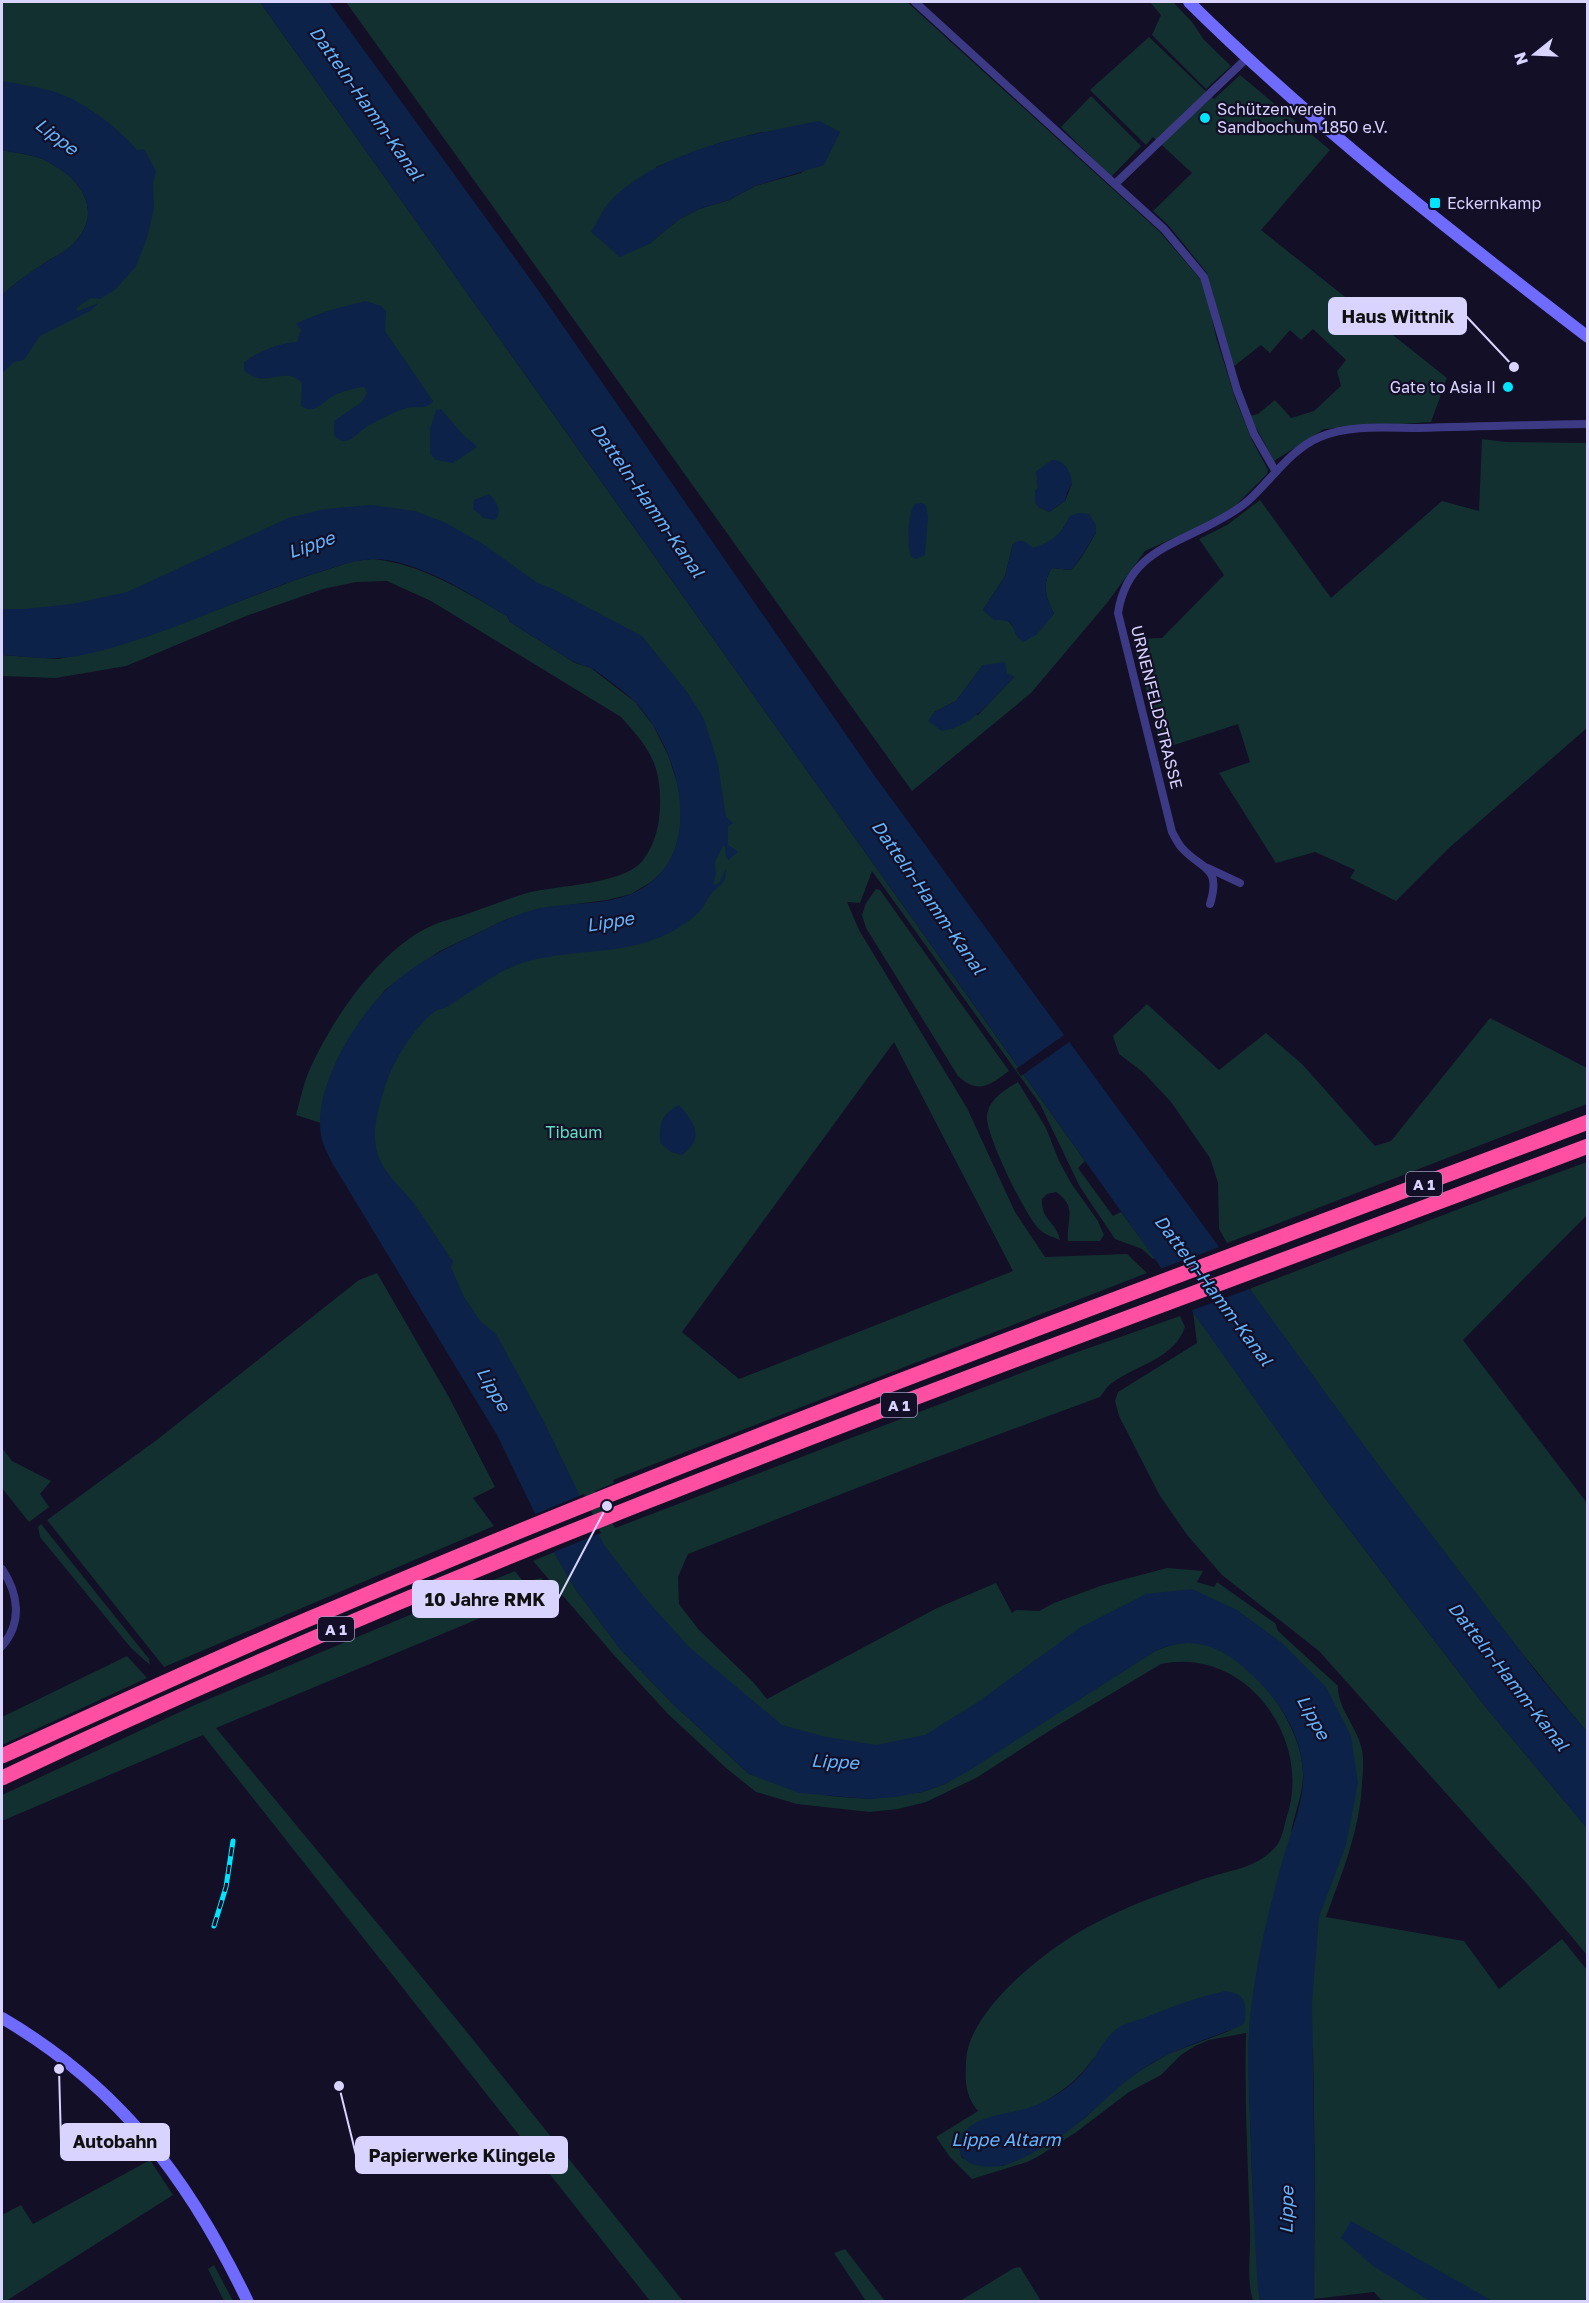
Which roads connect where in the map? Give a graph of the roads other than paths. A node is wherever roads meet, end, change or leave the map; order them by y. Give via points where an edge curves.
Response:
1 (915, 2) edge
2 (1189, 2) edge
3 (1247, 58) junction
4 (1115, 184) junction
5 (1587, 337) edge
6 (1587, 424) edge
7 (1276, 472) junction
8 (1208, 868) junction
9 (1240, 883) dead end
10 (1210, 903) dead end
11 (1587, 1122) edge
12 (1587, 1146) edge
13 (2, 1569) edge
14 (2, 1646) edge
15 (2, 1756) edge
16 (2, 1778) edge
17 (2, 2018) edge
18 (248, 2301) edge

1 - 4 street
2 - 3 main road
3 - 4 street
3 - 5 main road via 1365,161
4 - 7 street via 1164,229 1204,277 1236,390 1254,434
6 - 7 street, URNENFELDSTRASSE via 1348,430 1313,441
7 - 8 street, URNENFELDSTRASSE via 1233,512 1156,552 1133,574 1121,593 1118,613 1172,832 1183,849
8 - 9 street, URNENFELDSTRASSE
8 - 10 street via 1214,892
11 - 15 highway, A 1 via 646,1480 322,1613
12 - 16 highway, A 1 via 655,1498 189,1692
13 - 14 street via 11,1584 17,1608 12,1631
17 - 18 main road via 87,2078 129,2117 174,2172 208,2225

